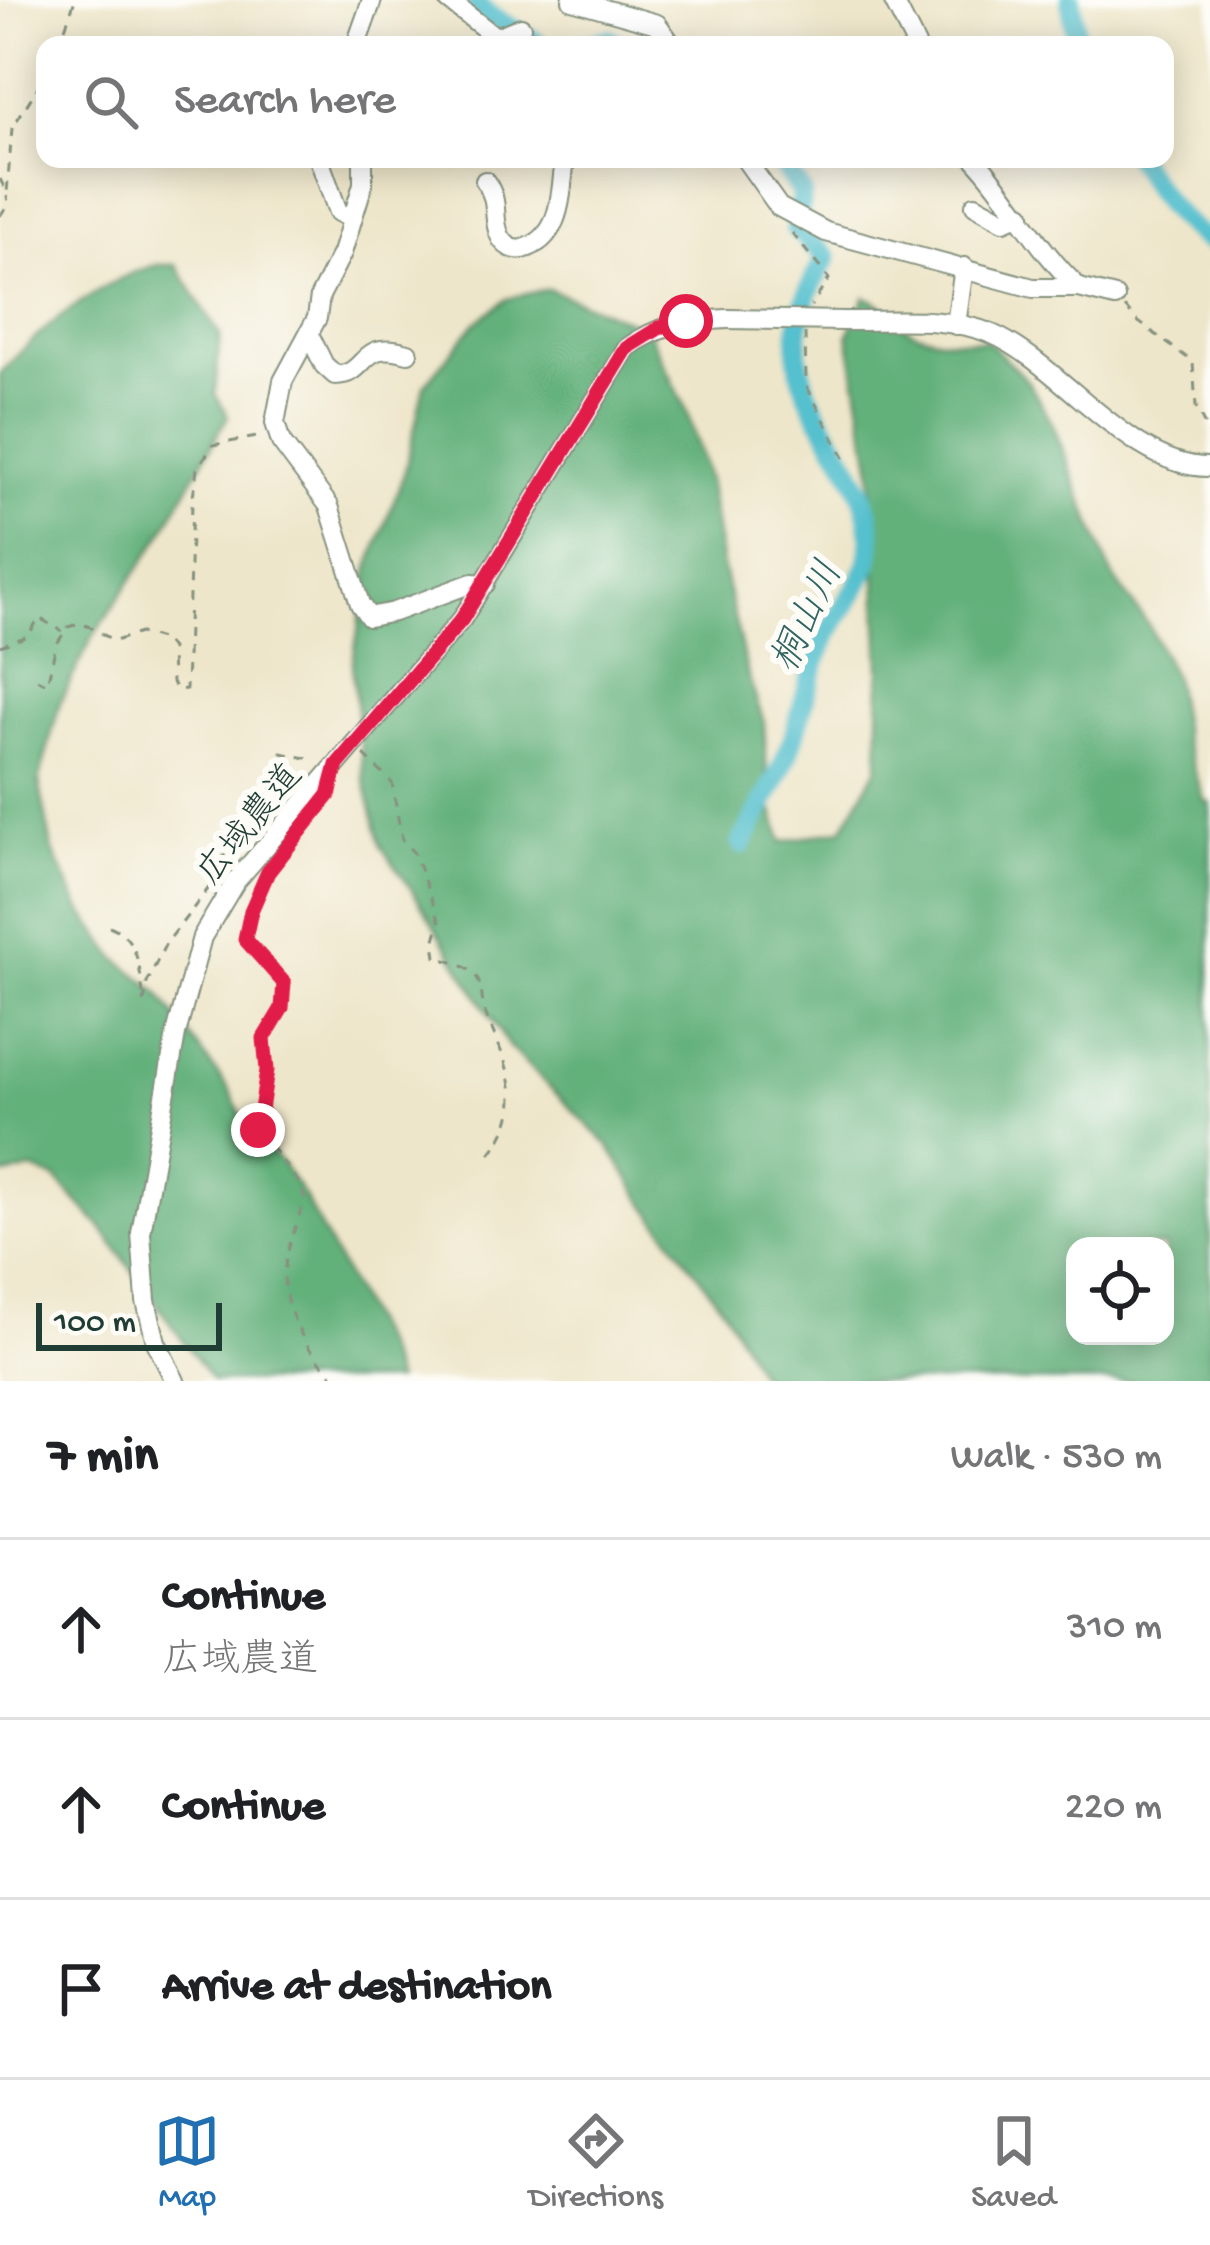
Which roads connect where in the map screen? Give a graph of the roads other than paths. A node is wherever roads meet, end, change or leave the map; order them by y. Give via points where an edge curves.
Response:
1 (372, 0) edge
2 (448, 0) edge
3 (572, 0) edge
4 (893, 0) edge
5 (521, 27) dead end
6 (359, 36) edge
7 (494, 36) edge
8 (509, 36) edge
9 (666, 36) edge
10 (911, 36) edge
11 (322, 168) edge
12 (364, 168) edge
13 (564, 168) edge
14 (750, 168) edge
15 (983, 168) edge
16 (485, 181) dead end
17 (975, 206) dead end
18 (1021, 214) junction
19 (350, 218) junction
20 (898, 252) junction
21 (964, 267) junction
22 (913, 269) dead end
23 (1079, 288) junction
24 (1115, 297) road end
25 (956, 325) junction
26 (309, 334) junction
27 (408, 353) dead end
28 (1210, 467) edge
29 (485, 584) junction
30 (175, 1381) edge

1 - 6 street
2 - 7 street
3 - 9 street via 657,24
4 - 10 street
5 - 8 street
11 - 19 street via 338,212
12 - 19 street
13 - 16 street via 554,226 519,250 499,235 497,201
14 - 20 street via 788,214
15 - 18 street
17 - 18 street via 1004,220
18 - 23 street
19 - 26 street
20 - 21 street
20 - 22 street
21 - 23 street via 1033,288
21 - 25 street
23 - 24 street
25 - 28 street, 広域農道 via 1017,349 1167,458
25 - 29 street, 広域農道, bridge via 727,319 659,328 627,348
26 - 27 street via 335,375 350,374 380,349
26 - 29 street via 284,381 275,423 328,506 360,604 369,616
29 - 30 street, 広域農道 via 439,649 235,882 202,937 141,1233 146,1301

